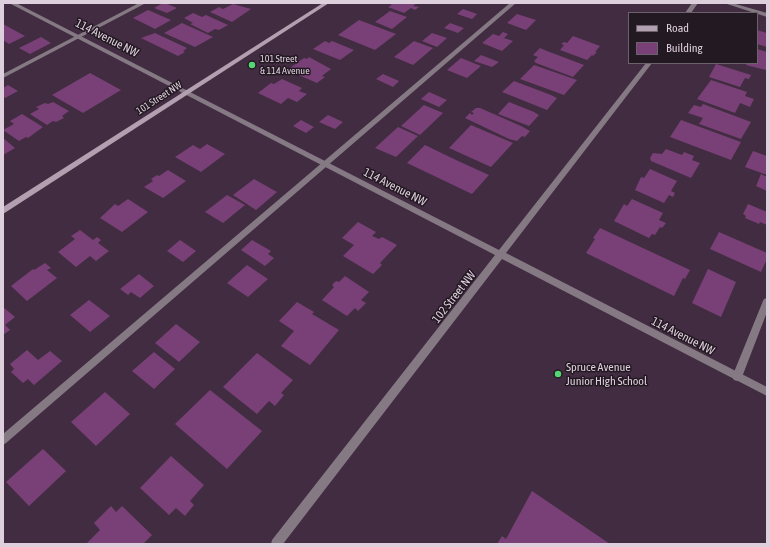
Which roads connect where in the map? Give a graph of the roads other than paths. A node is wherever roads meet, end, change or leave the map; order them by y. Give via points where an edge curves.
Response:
1 (12, 3) edge
2 (143, 3) edge
3 (326, 3) edge
4 (513, 3) edge
5 (695, 3) edge
6 (727, 3) edge
7 (689, 12) edge
8 (757, 12) edge
9 (78, 37) junction
10 (648, 64) edge
11 (3, 76) edge
12 (187, 92) junction
13 (324, 164) junction
14 (3, 211) edge
15 (501, 255) junction
16 (767, 301) edge
17 (738, 377) junction
18 (767, 392) edge
19 (3, 440) edge
20 (276, 544) edge

1 - 9 street, 114 Avenue NW
2 - 9 street
3 - 12 street, 101 Street NW
4 - 13 street
5 - 7 street
6 - 8 street
9 - 11 street
9 - 12 street, 114 Avenue NW
10 - 15 street, 102 Street NW
12 - 13 street, 114 Avenue NW
12 - 14 street, 101 Street NW
13 - 15 street, 114 Avenue NW
13 - 19 street
15 - 17 street, 114 Avenue NW
15 - 20 street, 102 Street NW
16 - 17 street
17 - 18 street, 114 Avenue NW

